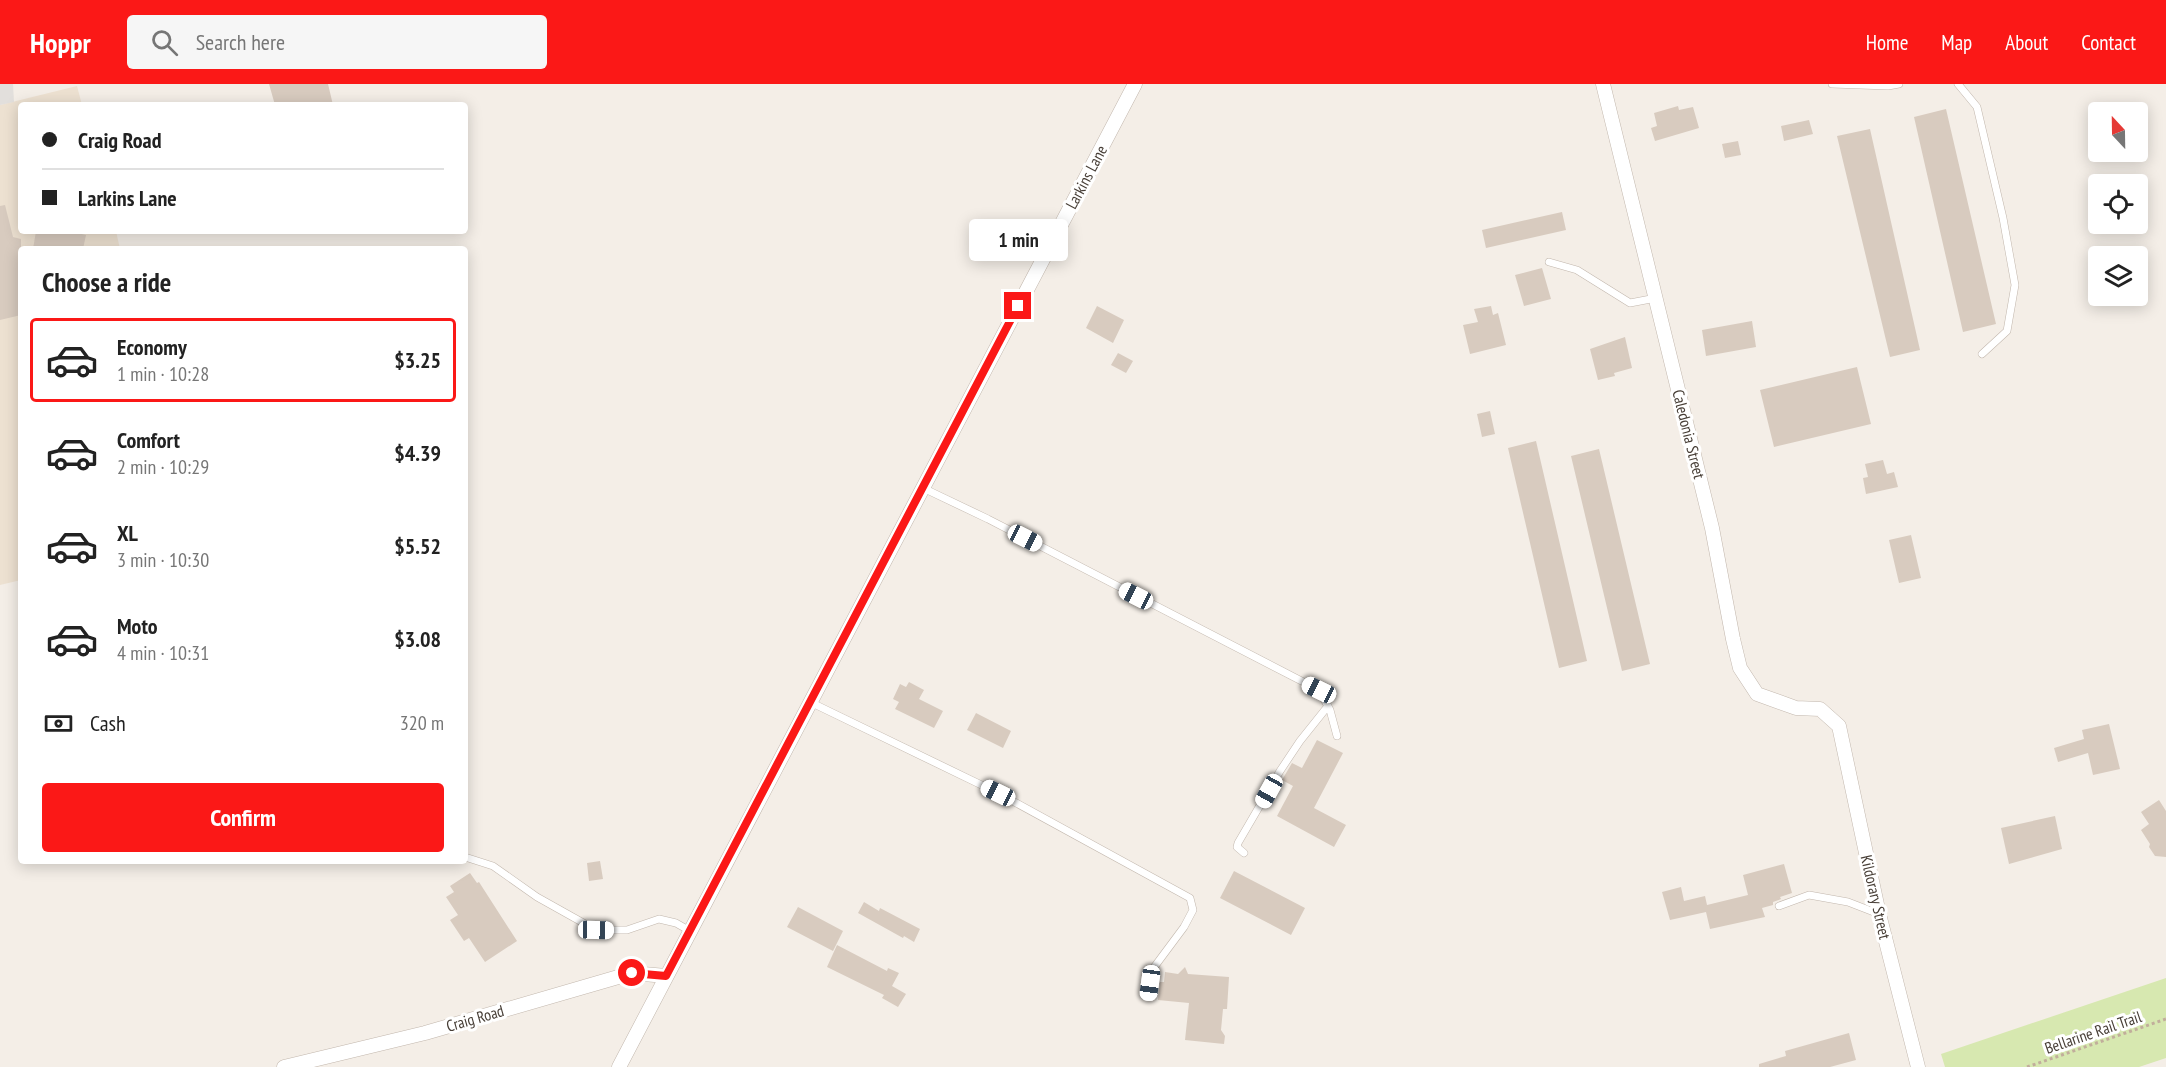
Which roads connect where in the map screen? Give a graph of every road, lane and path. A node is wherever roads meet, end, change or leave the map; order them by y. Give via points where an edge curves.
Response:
1 (1135, 84) edge
2 (1603, 84) edge
3 (1832, 84) edge
4 (1899, 84) edge
5 (1958, 84) edge
6 (1549, 262) dead end
7 (1656, 298) junction
8 (1982, 354) dead end
9 (923, 488) junction
10 (810, 702) junction
11 (1328, 706) junction
12 (1839, 726) joint
13 (1337, 736) dead end
14 (1244, 853) dead end
15 (468, 858) edge
16 (1779, 906) dead end
17 (1879, 914) junction
18 (690, 931) junction
19 (666, 976) junction
20 (1148, 996) dead end
21 (2166, 1020) edge
22 (284, 1067) edge
23 (620, 1067) edge
24 (1918, 1067) edge
25 (2027, 1067) edge

1 - 9 street, Larkins Lane
2 - 7 street, Caledonia Street
3 - 4 lane
5 - 8 lane via 1977,107 2015,285 2007,331
6 - 7 lane via 1576,270 1630,303
7 - 12 street, Caledonia Street via 1712,528 1740,668 1757,694 1796,708 1820,709
9 - 10 street, Larkins Lane
9 - 11 lane via 1319,690
10 - 18 street, Larkins Lane
10 - 20 lane via 998,793 1190,897 1193,910 1152,970
11 - 13 lane
11 - 14 lane via 1280,771 1238,843
12 - 17 street, Kildorary Street
15 - 18 lane via 493,866 537,897 596,930 627,930 659,919
16 - 17 lane via 1809,895 1848,902
17 - 24 street, Kildorary Street
18 - 19 street, Larkins Lane
19 - 22 street, Craig Road via 632,973 425,1033
19 - 23 street, Larkins Lane
21 - 25 path, Bellarine Rail Trail

